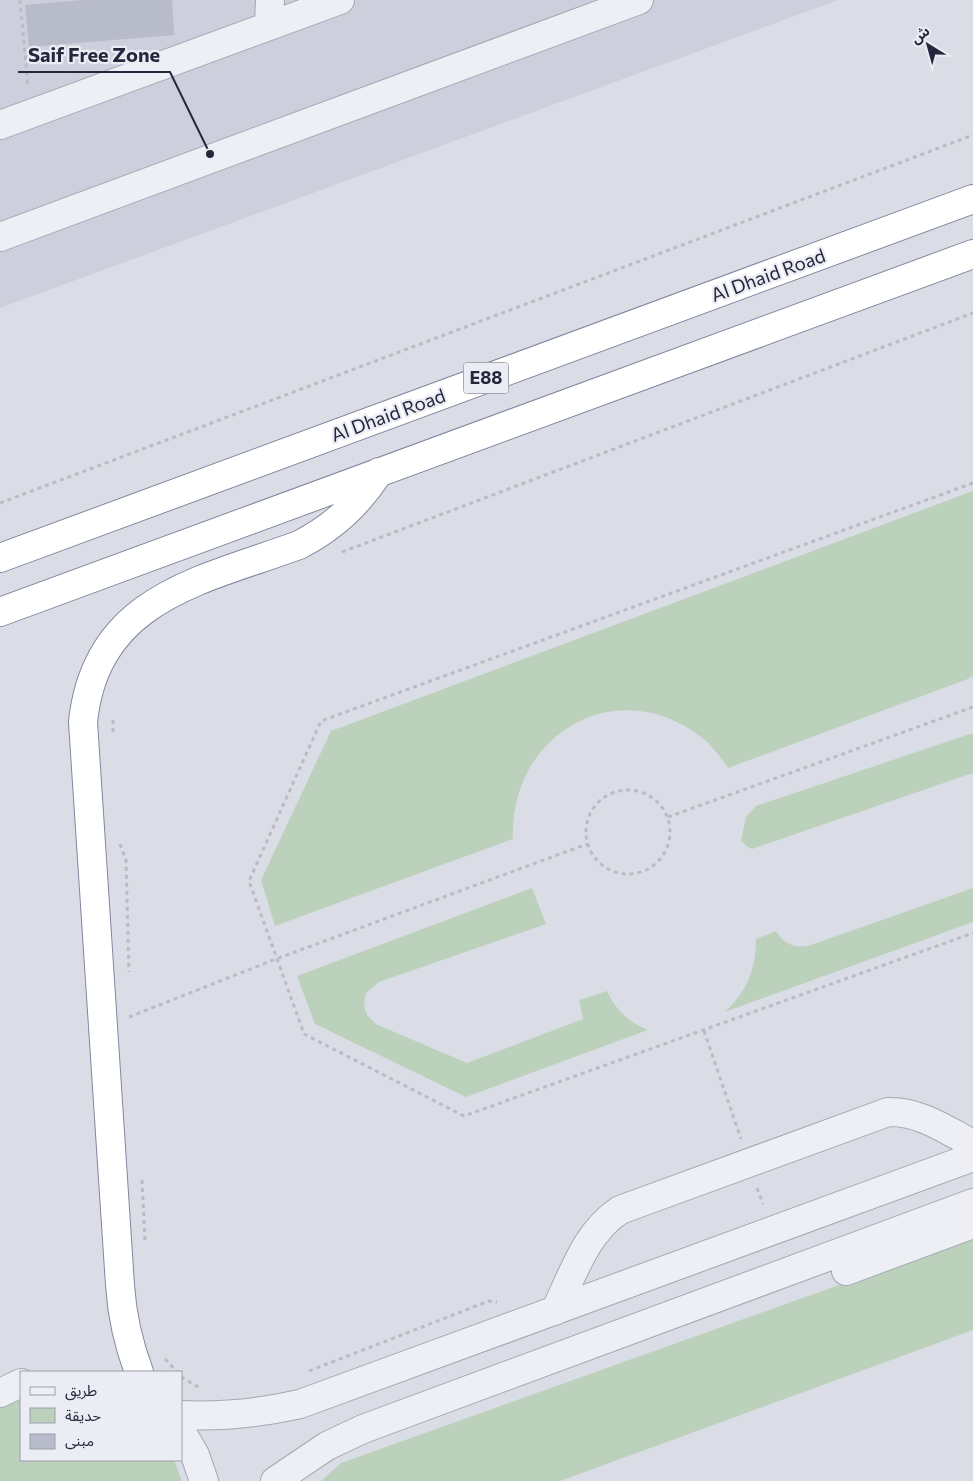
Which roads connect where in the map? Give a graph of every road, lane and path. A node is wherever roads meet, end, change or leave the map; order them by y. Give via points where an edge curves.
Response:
1 (20, 0) edge
2 (340, 0) edge
3 (639, 0) edge
4 (298, 8) edge
5 (270, 13) edge
6 (31, 114) junction
7 (0, 125) edge
8 (973, 135) edge
9 (973, 199) edge
10 (0, 237) edge
11 (973, 254) edge
12 (973, 313) edge
13 (379, 472) junction
14 (973, 483) edge
15 (0, 503) edge
16 (338, 553) dead end
17 (0, 558) edge
18 (0, 612) edge
19 (973, 707) edge
20 (113, 711) dead end
21 (113, 741) dead end
22 (668, 817) junction
23 (117, 838) dead end
24 (587, 844) junction
25 (973, 932) edge
26 (276, 959) junction
27 (129, 978) dead end
28 (129, 1007) dead end
29 (130, 1017) junction
30 (117, 1026) junction
31 (704, 1031) junction
32 (973, 1144) edge
33 (973, 1157) edge
34 (749, 1162) junction
35 (142, 1176) dead end
36 (973, 1203) edge
37 (762, 1204) dead end
38 (973, 1224) edge
39 (145, 1244) dead end
40 (555, 1312) junction
41 (162, 1354) dead end
42 (139, 1371) edge
43 (176, 1371) edge
44 (20, 1383) edge
45 (0, 1393) edge
46 (182, 1416) edge
47 (397, 1416) junction
48 (182, 1433) edge
49 (204, 1481) edge
50 (276, 1481) edge

1 - 6 path
2 - 4 street
3 - 10 street
4 - 5 street
5 - 6 street
6 - 7 street
8 - 15 path
9 - 17 highway, Al Dhaid Road / E88
11 - 13 highway
12 - 16 path
13 - 18 highway
13 - 30 highway via 351,509 318,535 161,598 133,618 100,658 91,678 83,722
14 - 26 path via 321,720 249,881
19 - 22 path
20 - 21 path
22 - 24 path via 658,801 642,791 623,789 606,796 592,808 585,826
22 - 24 path via 670,838 664,852 644,872 620,874 600,864
23 - 27 path via 126,860
24 - 26 path
25 - 31 path
26 - 29 path
26 - 31 path via 304,1034 464,1116
28 - 29 path
29 - 30 path
29 - 30 path
30 - 42 highway via 122,1316
31 - 34 path
32 - 34 street via 917,1115 903,1111 888,1112
33 - 40 street
34 - 37 path
34 - 40 street via 620,1210 608,1218 589,1241
35 - 39 path
36 - 47 street
38 - 47 street via 440,1420 426,1422
40 - 46 street via 300,1404 235,1415
41 - 43 path
44 - 45 street
47 - 50 street via 327,1446
48 - 49 street via 196,1455

